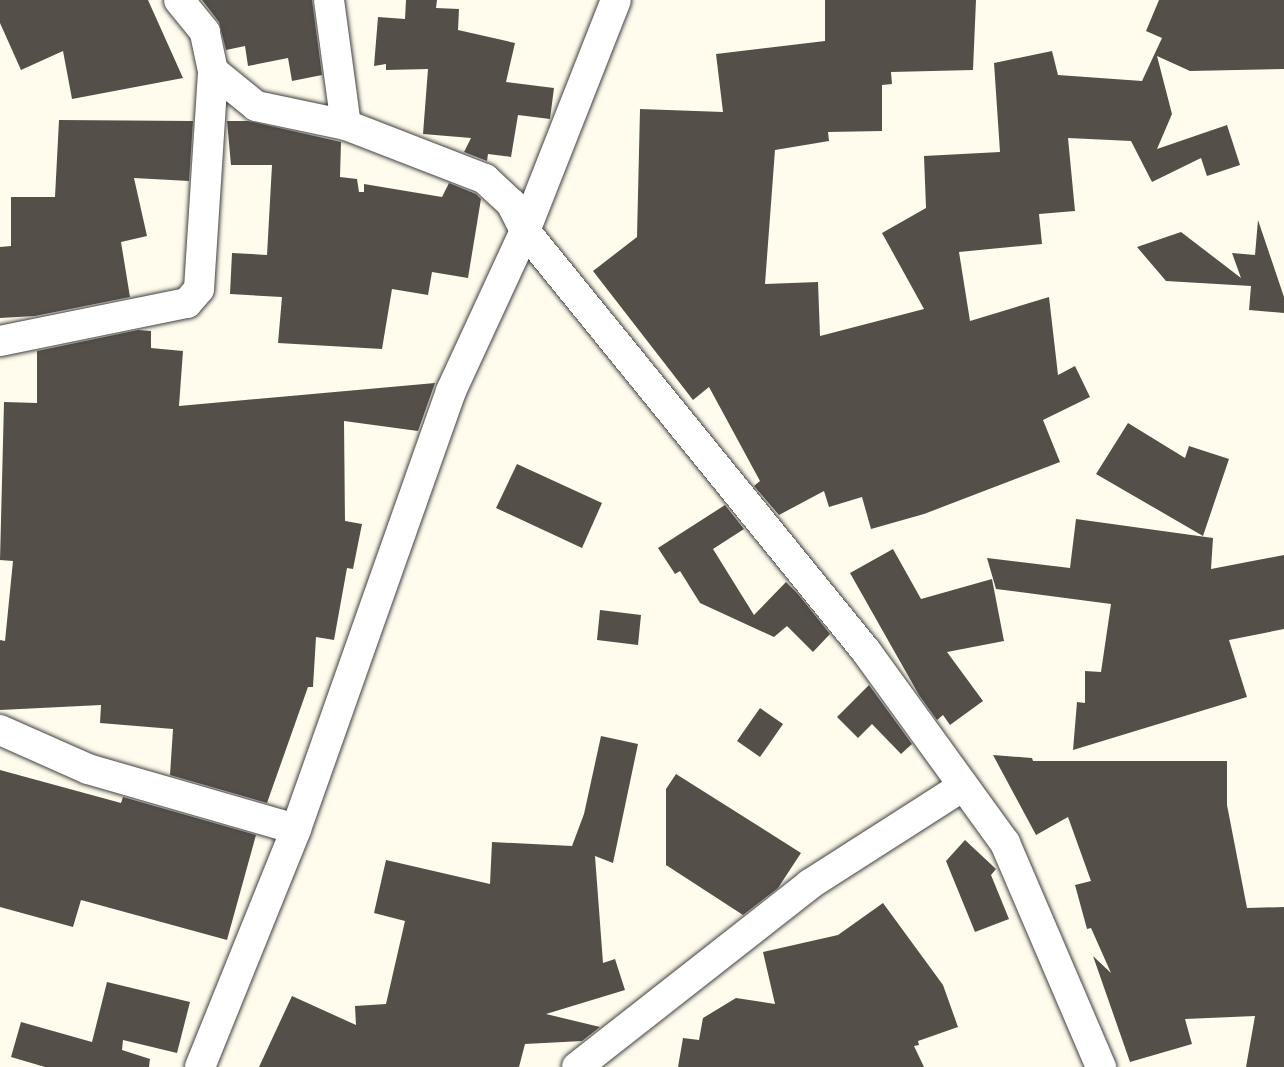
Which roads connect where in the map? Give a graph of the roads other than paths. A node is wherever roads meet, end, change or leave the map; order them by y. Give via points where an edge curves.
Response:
1 (179, 0) edge
2 (329, 0) edge
3 (616, 0) edge
4 (213, 71) junction
5 (346, 125) junction
6 (525, 231) junction
7 (0, 341) edge
8 (0, 730) edge
9 (963, 786) junction
10 (296, 829) junction
11 (200, 1067) edge
12 (577, 1067) edge
13 (1101, 1067) edge

1 - 4 street via 205,32
2 - 5 street
3 - 6 street
4 - 5 street via 256,106
4 - 7 street via 199,290 187,303
5 - 6 street via 485,179 511,203
6 - 9 street via 866,651
6 - 10 street via 451,391
8 - 10 street via 88,769
9 - 12 street via 810,884
9 - 13 street via 1005,843
10 - 11 street

